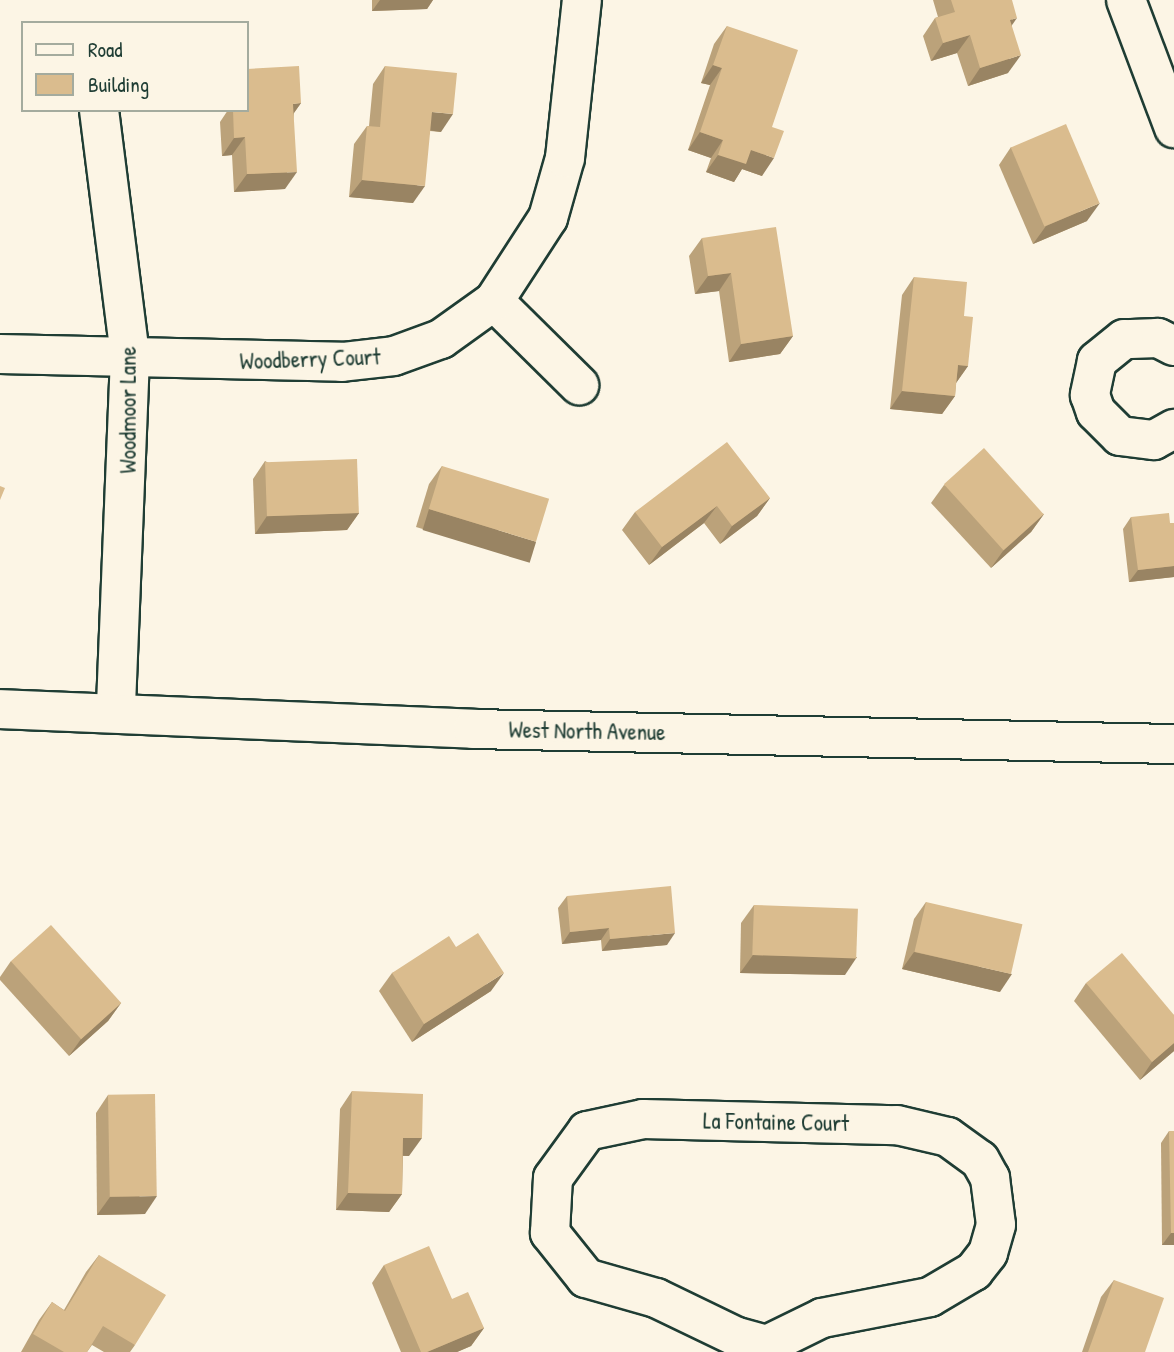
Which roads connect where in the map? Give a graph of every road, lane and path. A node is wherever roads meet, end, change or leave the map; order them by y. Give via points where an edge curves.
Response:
1 (582, 0) edge
2 (1126, 0) edge
3 (99, 112) edge
4 (1174, 128) edge
5 (494, 301) junction
6 (1174, 346) edge
7 (0, 354) edge
8 (130, 357) junction
9 (579, 385) dead end
10 (1174, 429) edge
11 (0, 709) edge
12 (116, 711) junction
13 (1174, 744) edge
14 (767, 1348) edge

1 - 5 street, Woodberry Court via 565,158 548,218
2 - 4 street
3 - 8 street, Woodmoor Lane
5 - 8 street, Woodberry Court via 441,339 394,356 342,362
5 - 9 street
6 - 10 street via 1158,338 1124,339 1097,361 1090,396 1096,412 1120,436 1154,440
7 - 8 street, Woodberry Court
8 - 12 street, Woodmoor Lane
11 - 12 street, West North Avenue
12 - 13 street, West North Avenue via 473,729
14 - 14 street, La Fontaine Court via 822,1318 930,1297 974,1271 988,1253 996,1225 990,1178 980,1160 948,1137 897,1125 643,1119 587,1131 553,1178 548,1204 550,1233 586,1278

